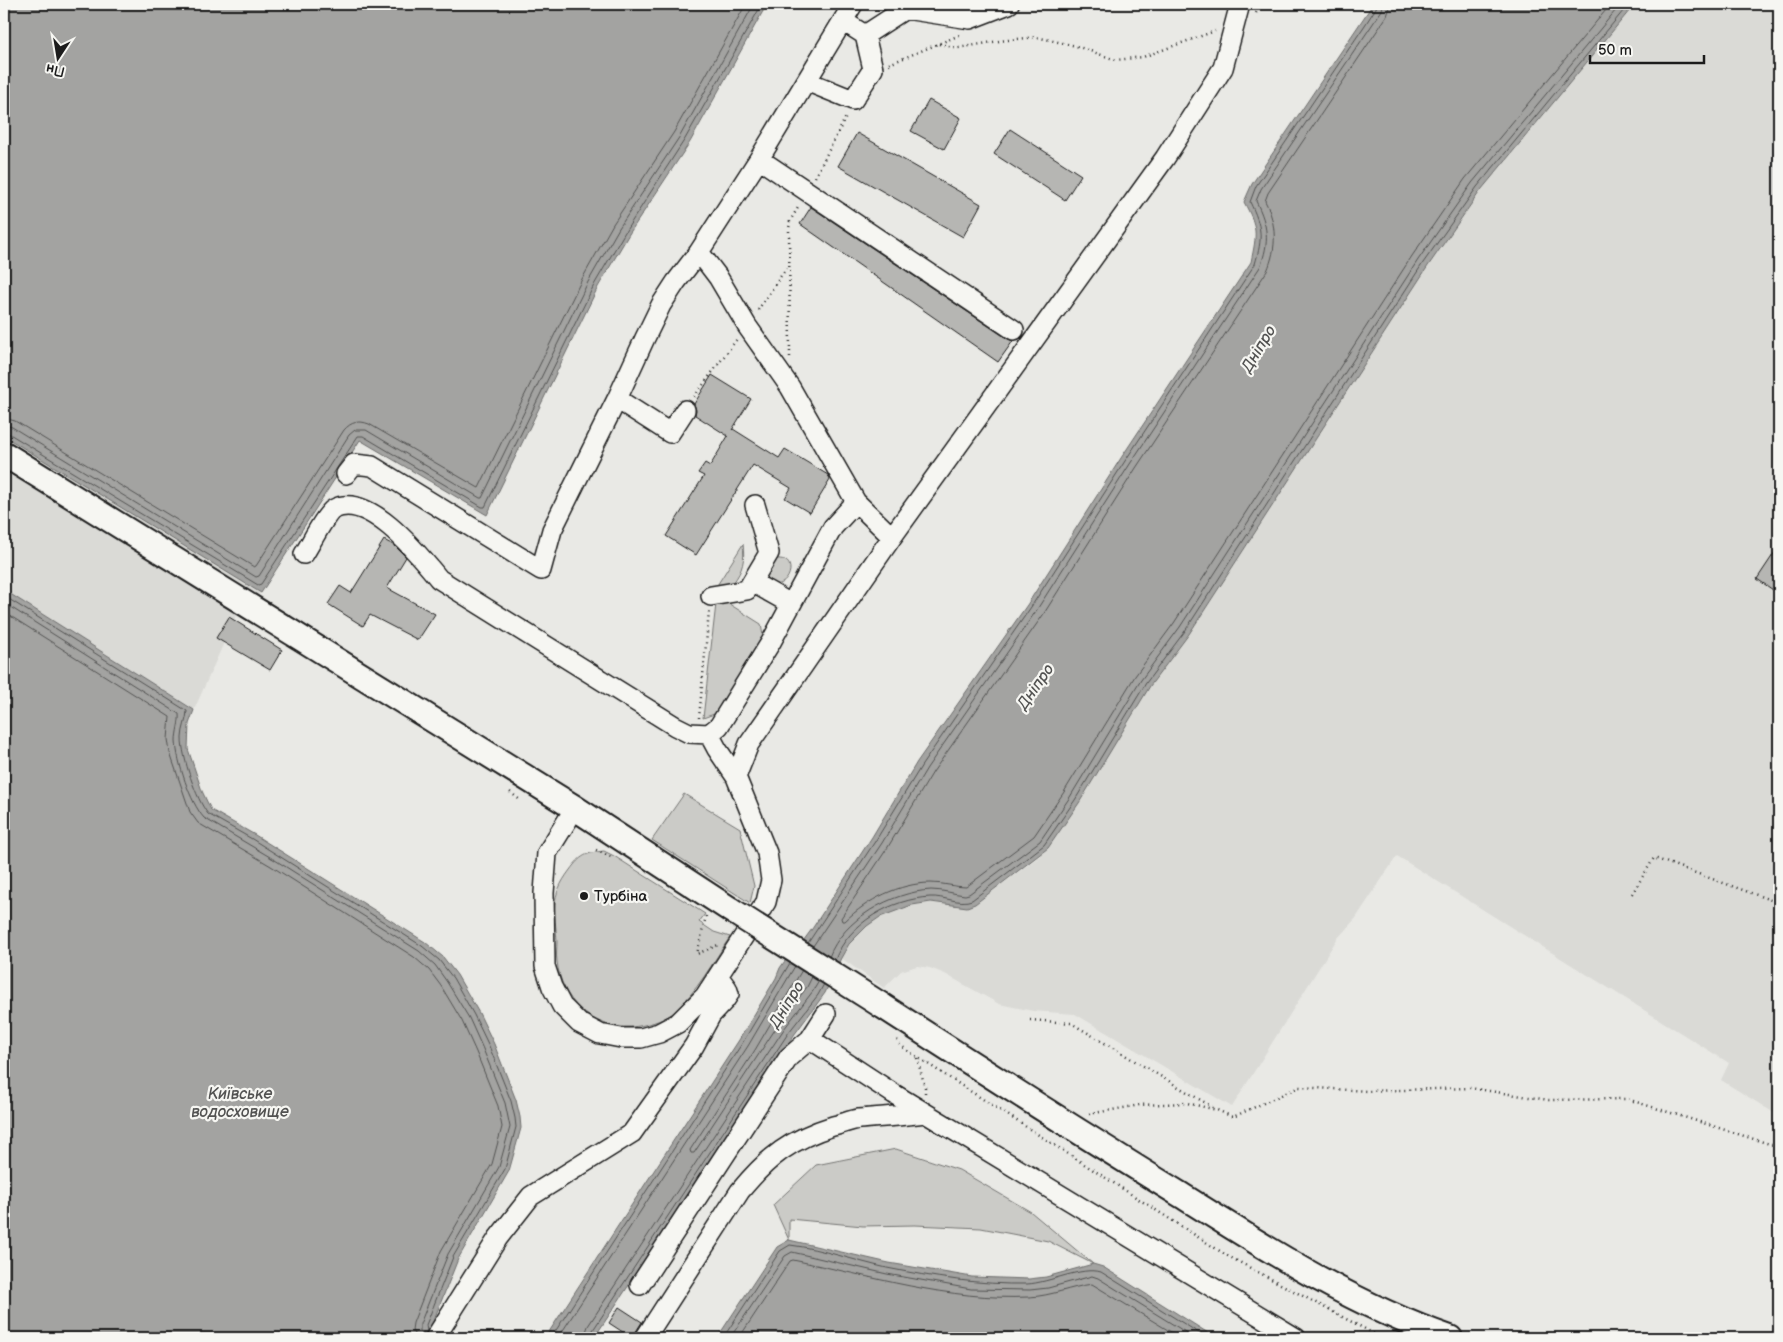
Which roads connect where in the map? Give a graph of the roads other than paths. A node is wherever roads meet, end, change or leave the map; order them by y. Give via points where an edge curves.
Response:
1 (853, 4) edge
2 (1009, 4) edge
3 (1240, 4) edge
4 (907, 6) edge
5 (843, 21) junction
6 (865, 35) junction
7 (806, 81) junction
8 (759, 159) junction
9 (699, 252) junction
10 (1014, 330) dead end
11 (616, 399) junction
12 (685, 410) dead end
13 (4, 454) edge
14 (346, 474) dead end
15 (856, 502) junction
16 (755, 505) dead end
17 (892, 537) junction
18 (304, 554) dead end
19 (752, 582) junction
20 (710, 596) road end
21 (791, 604) junction
22 (709, 734) junction
23 (736, 777) junction
24 (575, 808) junction
25 (718, 976) junction
26 (826, 1014) dead end
27 (810, 1039) junction
28 (925, 1113) junction
29 (640, 1286) dead end
30 (435, 1338) edge
31 (645, 1338) edge
32 (1296, 1338) edge
33 (1450, 1338) edge

1 - 5 street
2 - 4 street via 970,19
3 - 17 street via 1225,30 1223,68 1165,158
4 - 6 street
5 - 6 street
5 - 7 street
6 - 7 street via 873,69 854,100
7 - 8 street
8 - 9 street
8 - 10 street
9 - 11 street via 661,305
9 - 15 street via 790,387
11 - 12 street via 670,433
11 - 14 street via 552,530 541,570 372,466 354,464
13 - 24 main road
15 - 17 street
15 - 21 street via 833,527
16 - 19 street via 769,553
17 - 23 street via 749,744
18 - 22 street via 333,509 351,506 362,509 391,526 439,580 675,726 689,733
19 - 20 street via 747,590
19 - 21 street
21 - 22 street via 719,726
22 - 23 street
23 - 25 street via 767,853 771,880 766,902
24 - 25 street via 547,854 544,893 545,966 562,1006 579,1023 600,1034 641,1038 678,1023 705,996
24 - 33 main road, bridge via 1248,1237 1378,1310
25 - 30 street via 727,988 726,1000 711,1015 694,1046 632,1133 531,1196 498,1238
26 - 27 street
27 - 28 street
27 - 29 street via 789,1057
28 - 31 street via 857,1119 821,1130 775,1153 740,1191
28 - 32 street

